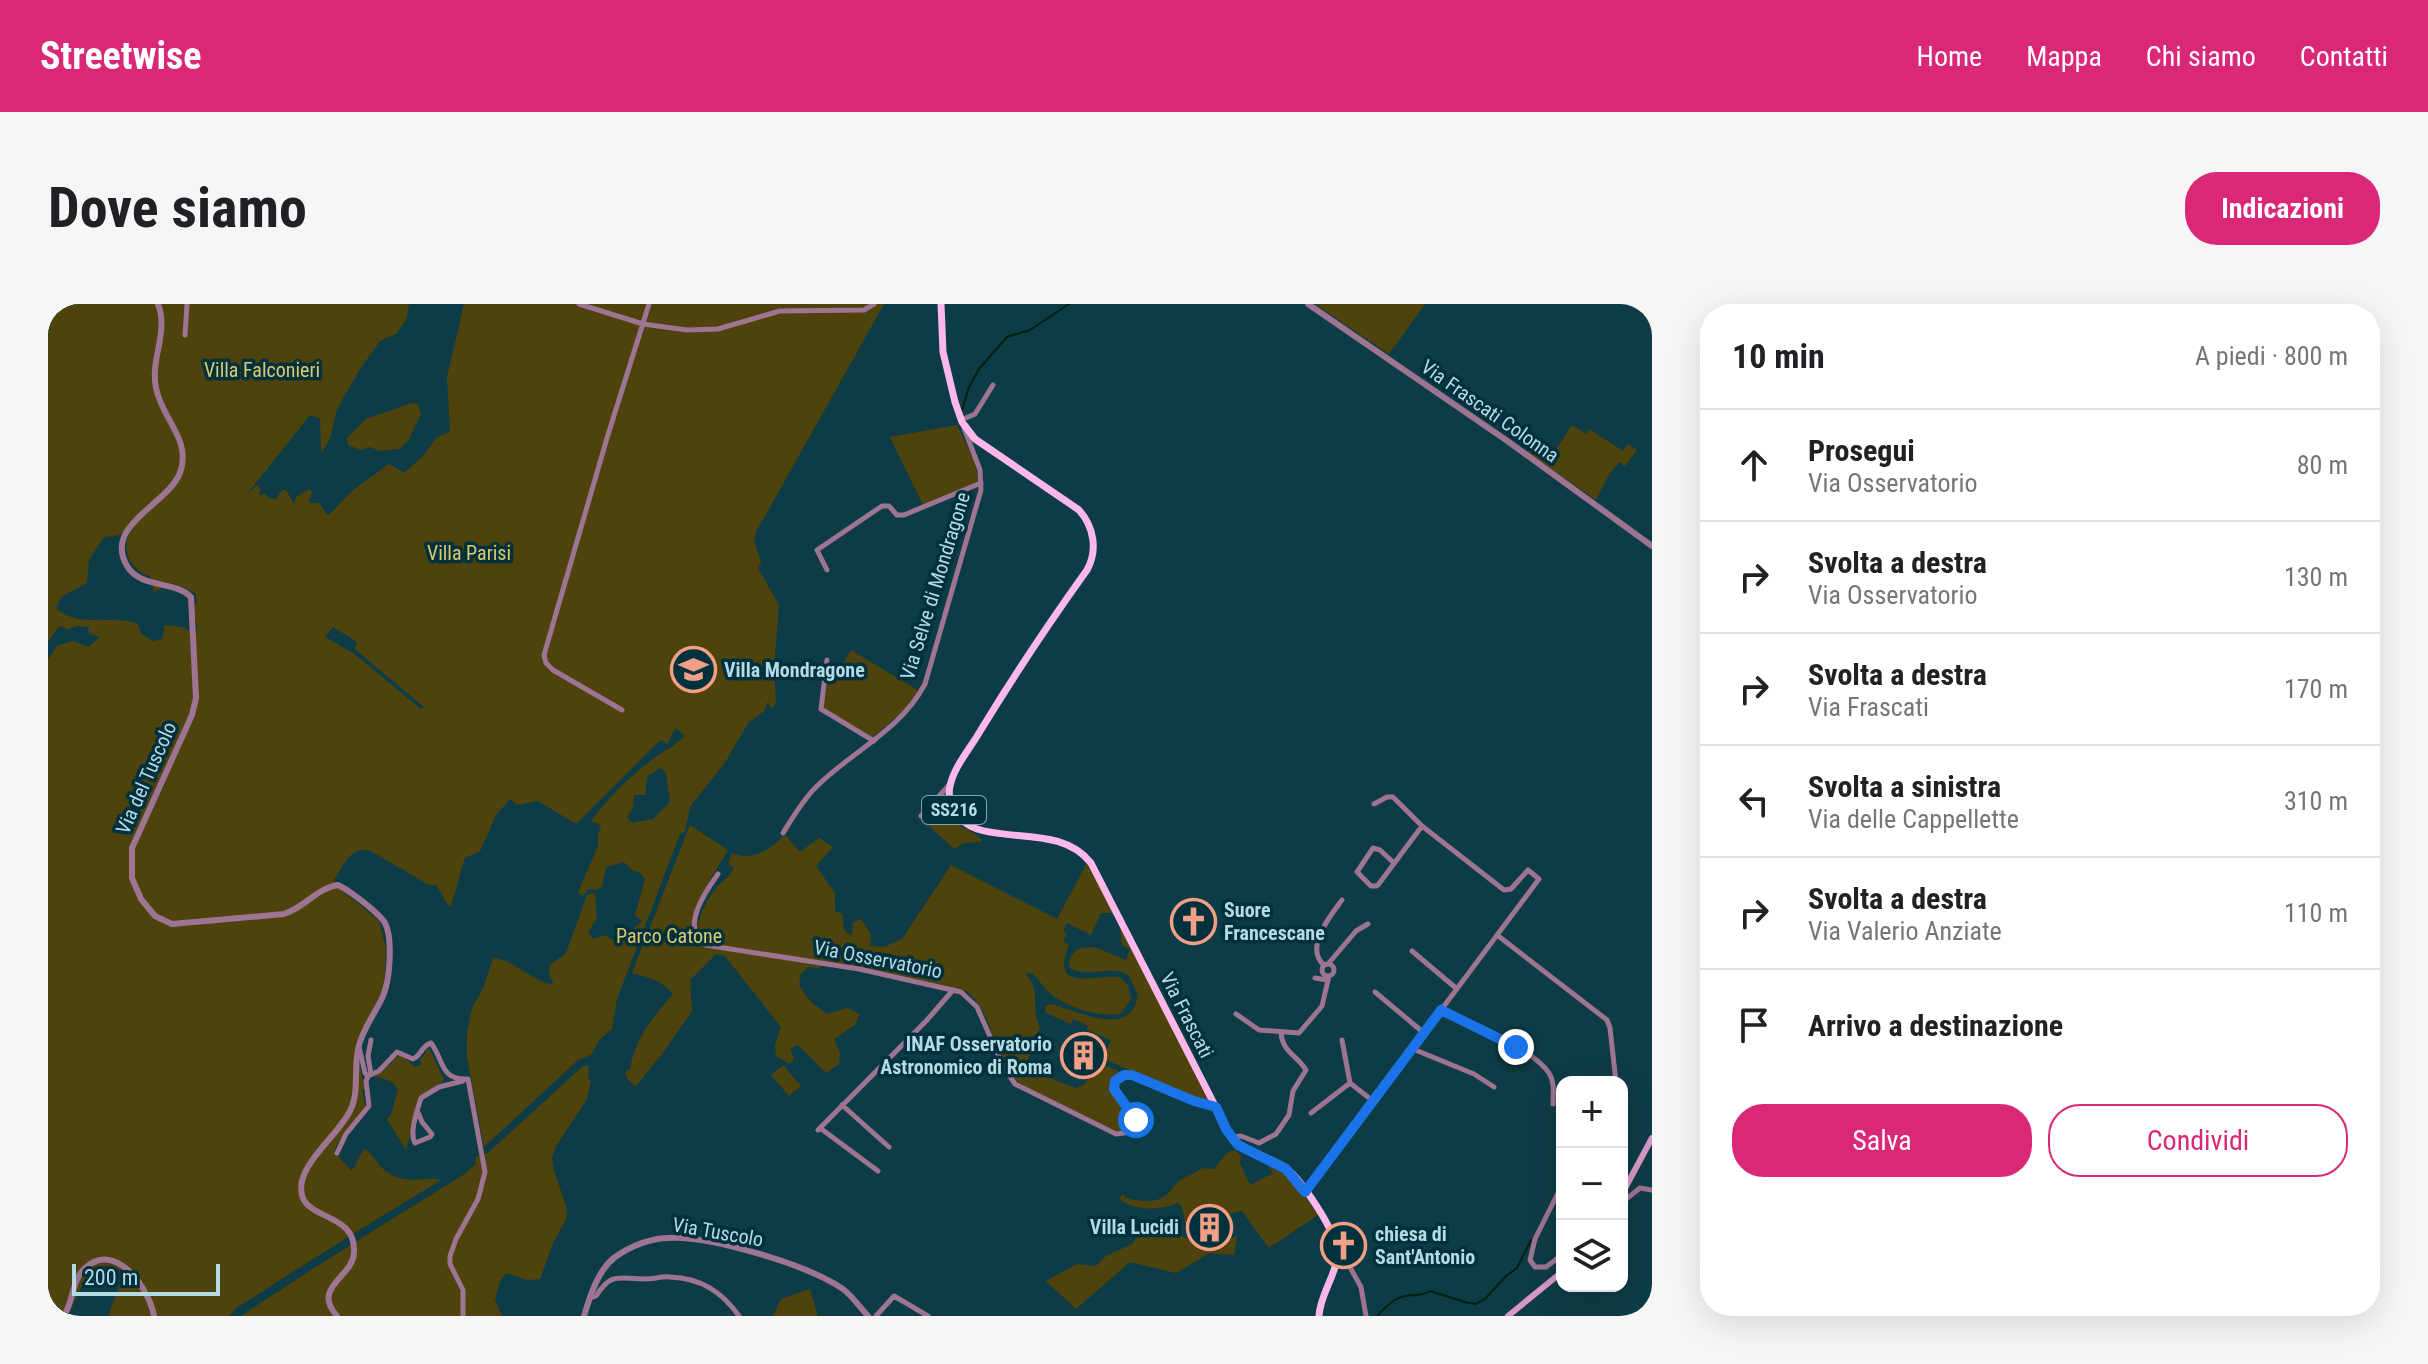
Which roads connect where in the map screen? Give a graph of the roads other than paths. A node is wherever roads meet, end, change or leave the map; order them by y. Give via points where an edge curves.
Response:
1 (158, 304) edge
2 (187, 304) edge
3 (579, 304) edge
4 (649, 304) edge
5 (874, 304) edge
6 (941, 304) edge
7 (1308, 304) edge
8 (643, 324) junction
9 (185, 335) dead end
10 (993, 385) dead end
11 (960, 420) junction
12 (981, 483) junction
13 (1652, 546) edge
14 (827, 570) dead end
15 (827, 660) dead end
16 (622, 710) dead end
17 (874, 741) junction
18 (950, 784) junction
19 (1374, 804) dead end
20 (921, 816) dead end
21 (1422, 826) junction
22 (783, 833) dead end
23 (1394, 863) junction
24 (718, 874) dead end
25 (1342, 900) dead end
26 (1368, 924) dead end
27 (1497, 935) junction
28 (1412, 951) dead end
29 (1326, 964) junction
30 (1315, 978) dead end
31 (1328, 978) junction
32 (1457, 989) junction
33 (953, 990) junction
34 (1375, 992) dead end
35 (1441, 1010) junction
36 (1236, 1014) dead end
37 (1281, 1033) junction
38 (1424, 1033) junction
39 (371, 1040) dead end
40 (1342, 1040) dead end
41 (358, 1046) junction
42 (1412, 1049) junction
43 (370, 1075) junction
44 (1615, 1076) edge
45 (468, 1079) junction
46 (1350, 1083) junction
47 (1494, 1087) dead end
48 (1373, 1101) junction
49 (1553, 1104) dead end
50 (842, 1105) junction
51 (1216, 1107) junction
52 (417, 1110) junction
53 (1311, 1113) dead end
54 (1232, 1138) junction
55 (1652, 1138) edge
56 (889, 1147) dead end
57 (337, 1153) dead end
58 (878, 1171) dead end
59 (1628, 1184) edge
60 (1652, 1190) edge
61 (1305, 1192) junction
62 (1556, 1197) edge
63 (1628, 1197) edge
64 (1336, 1242) junction
65 (1556, 1259) edge
66 (1556, 1277) edge
67 (590, 1298) junction
68 (64, 1316) edge
69 (154, 1316) edge
70 (337, 1316) edge
71 (463, 1316) edge
72 (584, 1316) edge
73 (739, 1316) edge
74 (868, 1316) edge
75 (876, 1316) edge
76 (928, 1316) edge
77 (1319, 1316) edge
78 (1366, 1316) edge
79 (1508, 1316) edge

1 - 41 street, Via del Tuscolo via 163,322 155,385 160,405 178,432 183,462 178,477 124,533 122,555 139,577 183,589 191,597 196,698 132,848 132,878 155,916 183,925 284,914 325,888 342,887 383,920 387,931 384,994
2 - 9 street
3 - 8 street
4 - 8 street
5 - 8 street via 864,310 774,312 710,330
6 - 11 main road via 943,352
7 - 13 street, Via Frascati Colonna
8 - 16 street via 544,655 549,667
10 - 11 street via 972,417
11 - 12 street, Via Selve di Mondragone
11 - 18 main road, SS216 via 975,439 1079,510 1090,527 1094,550 1089,567 1007,687
12 - 14 street, Via Selve di Mondragone via 904,515 882,506 817,550
12 - 17 street, Via Selve di Mondragone via 925,684
15 - 17 street via 821,709
17 - 22 street, Via Selve di Mondragone via 813,790
18 - 20 street
18 - 51 main road, Via Frascati / SS216 via 952,806 970,826 1058,841 1089,860
19 - 21 street via 1393,797
21 - 23 street
21 - 27 street via 1506,890 1528,870 1539,879
23 - 23 street via 1373,848 1358,873 1375,887
24 - 33 street, Via Osservatorio via 693,922 695,936 705,945
25 - 29 street via 1320,933 1318,957
26 - 29 street
27 - 32 street
27 - 44 street via 1607,1020
28 - 32 street
29 - 31 street via 1322,972
30 - 31 street
31 - 37 street via 1325,1001 1307,1026 1297,1033
32 - 35 street
33 - 50 street
33 - 51 street, Via Osservatorio via 977,1007 1015,1084 1113,1133 1129,1133 1136,1125 1114,1089 1124,1075
34 - 38 street
35 - 38 street
35 - 49 street via 1510,1043 1545,1068 1552,1077
36 - 37 street via 1255,1029
37 - 54 street via 1285,1050 1306,1070 1293,1091 1290,1113 1266,1141
38 - 42 street
39 - 43 street
40 - 46 street
41 - 43 street
41 - 70 street, Via del Tuscolo via 352,1109 302,1185 312,1209 341,1222 353,1239 353,1259 329,1292
42 - 47 street
42 - 48 street
43 - 45 street via 395,1053 413,1059 431,1043 448,1074
43 - 57 street via 369,1106
45 - 52 street via 426,1093
45 - 71 street via 485,1172 479,1197 450,1256 463,1290
46 - 48 street
46 - 53 street
48 - 61 street
50 - 56 street
50 - 58 street via 819,1129
51 - 54 main road, Via Frascati / SS216
52 - 52 street via 412,1137 415,1143 432,1134
54 - 61 main road, Via Frascati / SS216 via 1243,1149 1286,1169
55 - 59 main road
60 - 63 street via 1638,1188
61 - 64 main road, Via Frascati / SS216
62 - 65 street via 1530,1260 1543,1267
64 - 77 main road via 1336,1261
64 - 78 street via 1361,1287
66 - 79 main road
67 - 72 street, Via Tuscolo
67 - 73 street via 614,1278 674,1277 713,1289
67 - 74 street, Via Tuscolo via 615,1257 641,1243 676,1237 747,1251 821,1277 846,1292
68 - 69 street via 83,1270 110,1259 128,1270
75 - 76 street via 894,1296

